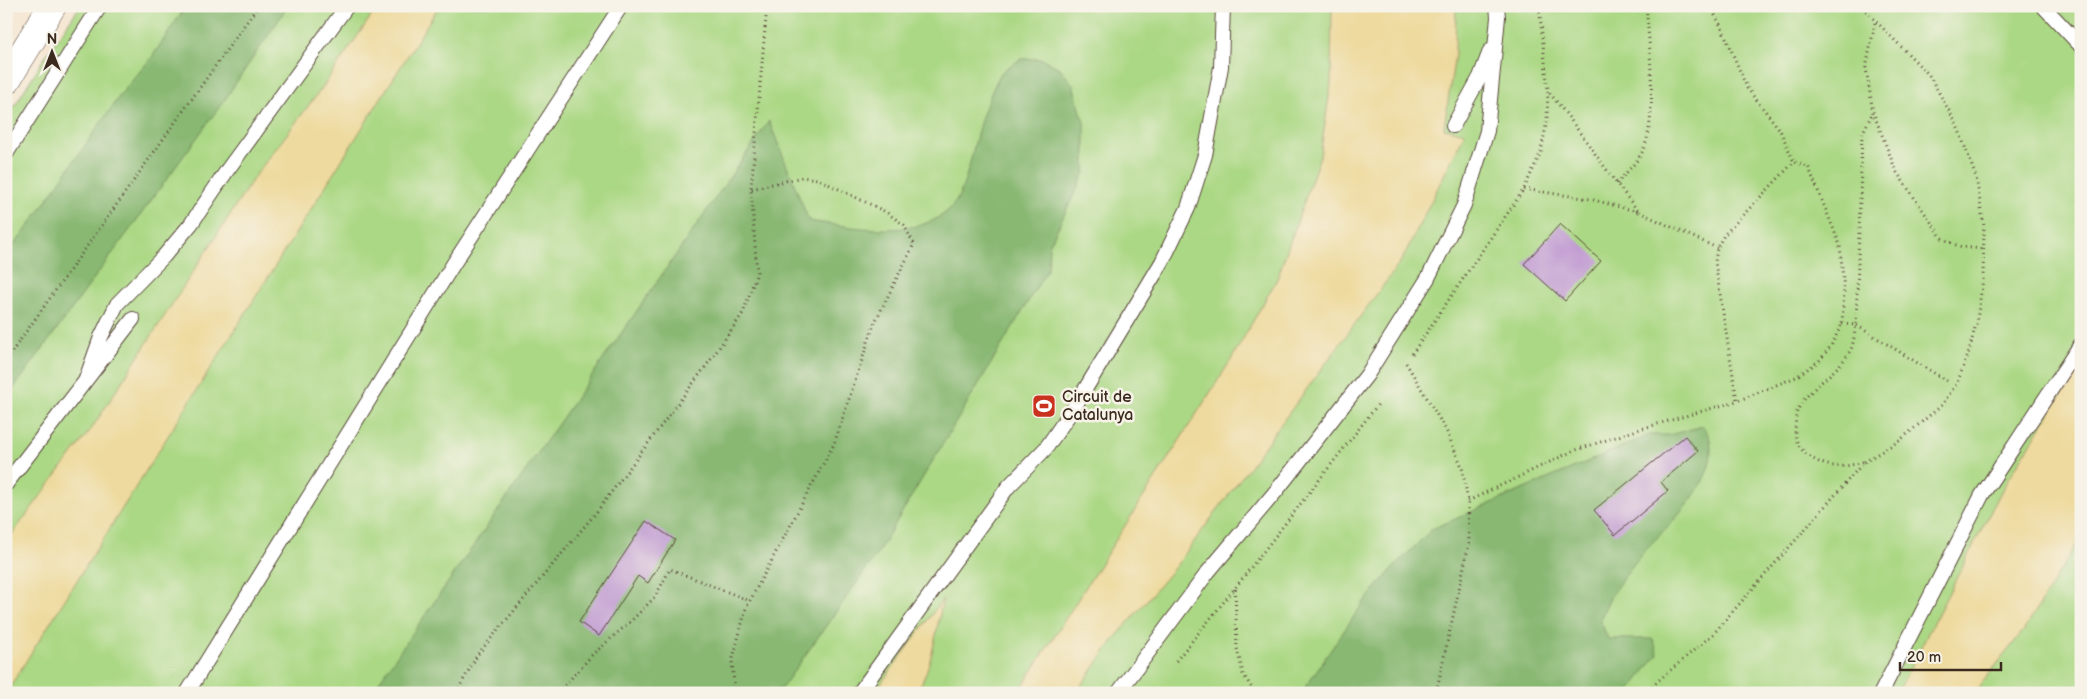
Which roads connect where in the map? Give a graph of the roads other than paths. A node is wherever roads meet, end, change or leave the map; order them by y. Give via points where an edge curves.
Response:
1 (52, 6) edge
2 (100, 6) edge
3 (347, 6) edge
4 (622, 6) edge
5 (1223, 6) edge
6 (1497, 6) edge
7 (2043, 6) edge
8 (1497, 34) junction
9 (2081, 46) edge
10 (6, 81) edge
11 (1453, 126) dead end
12 (6, 154) edge
13 (133, 319) dead end
14 (2081, 344) edge
15 (86, 380) junction
16 (6, 484) edge
17 (187, 693) edge
18 (859, 693) edge
19 (1118, 693) edge
20 (1881, 693) edge

1 - 10 street
2 - 12 lane
3 - 15 lane via 191,224 117,304
4 - 17 lane via 454,263
5 - 18 lane via 1221,67 1205,155 1188,208 1162,262 1046,448 1008,487
6 - 8 lane
7 - 9 lane
8 - 11 lane via 1480,77
8 - 19 lane via 1487,131 1464,205 1428,278 1367,375 1208,572
13 - 15 lane
14 - 20 lane via 1982,495
15 - 16 lane

